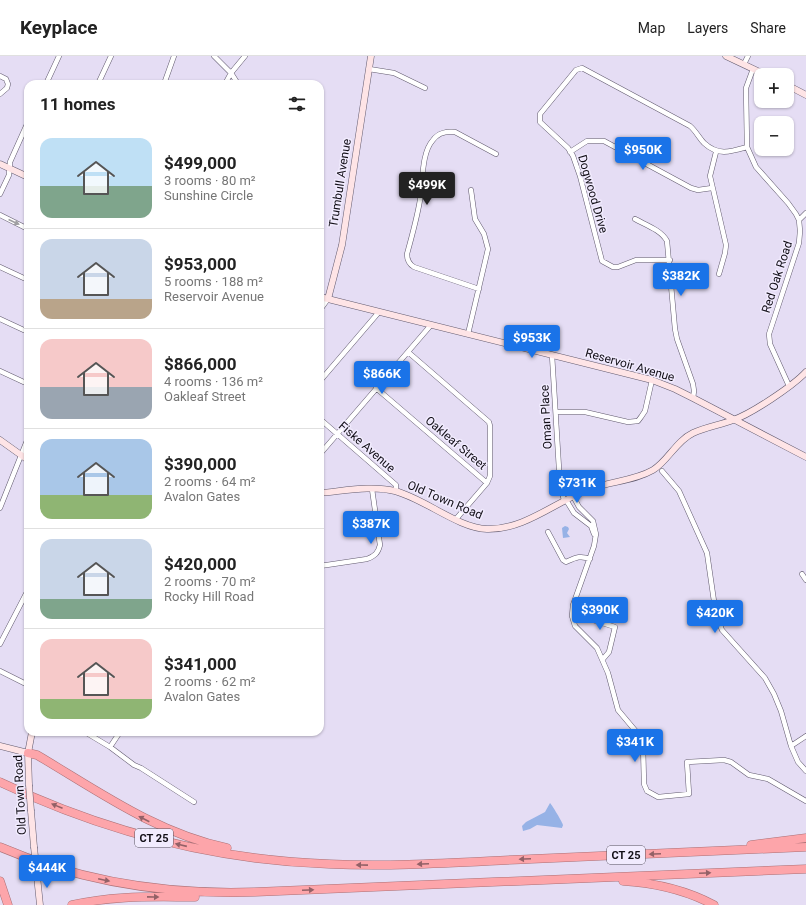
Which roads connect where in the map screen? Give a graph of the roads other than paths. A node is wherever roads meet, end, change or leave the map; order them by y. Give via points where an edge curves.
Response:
1 (59, 56) edge
2 (111, 56) edge
3 (174, 56) edge
4 (214, 56) edge
5 (245, 56) edge
6 (371, 56) edge
7 (726, 56) edge
8 (748, 56) edge
9 (744, 64) junction
10 (369, 69) junction
11 (753, 69) joint
12 (231, 73) junction
13 (0, 76) edge
14 (48, 80) edge
15 (100, 80) edge
16 (165, 80) edge
17 (227, 80) edge
18 (235, 80) edge
19 (425, 88) dead end
20 (794, 89) edge
21 (0, 94) edge
22 (806, 95) edge
23 (24, 131) edge
24 (747, 147) junction
25 (570, 152) junction
26 (716, 152) junction
27 (496, 154) dead end
28 (0, 164) edge
29 (9, 168) junction
30 (24, 175) edge
31 (712, 188) junction
32 (471, 190) dead end
33 (0, 194) edge
34 (806, 213) edge
35 (0, 215) edge
36 (635, 219) dead end
37 (799, 220) junction
38 (24, 227) edge
39 (670, 260) junction
40 (0, 267) edge
41 (719, 274) dead end
42 (24, 278) edge
43 (479, 289) junction
44 (324, 298) edge
45 (328, 299) junction
46 (324, 304) edge
47 (379, 312) junction
48 (0, 319) edge
49 (431, 325) junction
50 (24, 330) edge
51 (468, 334) junction
52 (408, 352) junction
53 (552, 355) junction
54 (0, 371) edge
55 (806, 372) edge
56 (324, 376) edge
57 (652, 380) junction
58 (24, 382) edge
59 (789, 386) junction
60 (376, 388) junction
61 (692, 398) junction
62 (556, 412) junction
63 (735, 419) junction
64 (324, 423) edge
65 (337, 434) junction
66 (0, 440) edge
67 (24, 448) edge
68 (324, 449) edge
69 (21, 455) junction
70 (24, 457) edge
71 (806, 457) edge
72 (662, 471) dead end
73 (487, 483) junction
74 (372, 489) junction
75 (396, 491) junction
76 (324, 493) edge
77 (573, 496) junction
78 (565, 500) junction
79 (0, 506) edge
80 (456, 519) junction
81 (548, 532) dead end
82 (592, 553) junction
83 (590, 559) junction
84 (324, 565) edge
85 (802, 574) dead end
86 (806, 580) edge
87 (24, 598) edge
88 (572, 616) junction
89 (0, 644) edge
90 (603, 659) junction
91 (0, 671) edge
92 (24, 683) edge
93 (31, 736) edge
94 (92, 736) edge
95 (117, 736) edge
96 (806, 736) edge
97 (0, 746) edge
98 (792, 746) junction
99 (110, 747) junction
100 (28, 753) junction
101 (806, 771) edge
102 (0, 782) edge
103 (806, 801) edge
104 (194, 802) dead end
105 (806, 838) edge
106 (0, 847) edge
107 (806, 847) edge
108 (677, 853) junction
109 (316, 864) junction
110 (806, 869) edge
111 (568, 879) junction
112 (0, 881) edge
113 (269, 892) junction
114 (8, 905) edge
115 (40, 905) edge
116 (72, 905) edge
117 (714, 905) edge

1 - 14 street
2 - 15 street
3 - 16 street
4 - 12 street
5 - 12 street
6 - 10 main road, Trumbull Avenue
7 - 9 main road
8 - 9 street
9 - 11 main road
10 - 19 street via 394,73
10 - 45 main road, Trumbull Avenue via 342,245
11 - 24 street via 746,88
12 - 17 street
12 - 18 street
13 - 21 street via 8,82 7,88
20 - 22 main road
23 - 29 street
24 - 26 street
24 - 37 street via 756,167 788,203
25 - 26 street, Dogwood Drive via 542,124 539,117 579,68 690,126 704,143
25 - 31 street via 587,141 604,141 691,188
25 - 39 street, Dogwood Drive via 580,176 602,261 618,267 636,260
26 - 31 street via 710,174
27 - 43 street via 455,132 441,134 432,140 425,157 417,216 407,254 414,267
28 - 29 main road
29 - 30 main road
29 - 33 street via 9,175
31 - 41 street via 726,242
32 - 43 street via 475,219 484,234 488,249
34 - 37 street
35 -> 38 street
36 - 39 street via 664,235
37 - 59 street, Red Oak Road via 799,243 769,337
39 - 61 street via 675,329 693,384
40 - 42 street
43 - 51 street
44 - 45 main road, Reservoir Avenue
45 - 46 street, Trumbull Avenue
45 - 47 main road, Reservoir Avenue
47 - 49 main road, Reservoir Avenue
47 - 56 street
48 - 50 street
49 - 51 main road, Reservoir Avenue
49 - 52 street
51 - 53 main road, Reservoir Avenue
52 - 60 street
52 - 73 street via 489,422 491,473
53 - 57 main road, Reservoir Avenue
53 - 62 street, Oman Place
54 - 58 street
55 - 59 main road, Old Town Road
57 - 61 main road, Reservoir Avenue
57 - 62 street via 645,411 638,421 584,412
59 - 63 main road, Old Town Road
60 - 65 street
60 - 73 street, Oakleaf Street
61 - 63 main road, Reservoir Avenue
62 - 78 street, Oman Place via 560,485
63 - 71 main road, Reservoir Avenue
63 - 77 main road, Old Town Road via 688,435 656,468 646,473 590,488
64 - 65 street, Fiske Avenue
65 - 68 street
65 - 75 street, Fiske Avenue via 396,485
66 - 69 main road
67 - 69 street
69 - 70 main road
69 - 79 street
72 - 98 street via 679,491 704,546 716,615 722,630 765,678 781,711
73 - 80 street
74 - 75 main road, Old Town Road
74 - 76 main road, Old Town Road
74 - 84 street via 380,545 378,552 367,559
75 - 80 main road, Old Town Road
77 - 78 main road, Old Town Road
77 - 82 street via 576,504 593,521 595,527 596,541
78 - 80 main road, Old Town Road via 515,524 495,528 474,527
78 - 82 street via 574,513 591,526 594,537
81 - 83 street via 566,562 579,556
82 - 83 street
83 - 88 street via 573,605
85 - 86 street
87 - 89 street
88 - 90 street via 575,626 597,648
88 - 90 street via 615,627 609,652
90 - 103 street via 618,710 637,731 643,744 644,784 647,791 654,796 689,794 687,762 724,760 749,775 768,779
91 - 92 street
93 - 100 main road, Old Town Road
94 - 99 street
95 - 99 street
96 - 98 street
97 - 100 main road
98 - 101 street via 798,762
99 - 104 street
109 -> 100 highway via 222,847 176,833 135,814 37,755
100 - 115 main road, Old Town Road, bridge
109 -> 102 highway, CT 25 via 247,857 165,841 78,814
105 - 108 highway
106 -> 113 highway, CT 25 via 59,868 128,885 198,892
107 - 108 highway, CT 25
108 -> 109 highway, CT 25 via 401,865
111 -> 110 highway, CT 25
113 -> 111 highway, CT 25
111 - 117 highway via 652,884 682,891
112 - 114 highway
116 -> 113 highway via 124,897 221,898

